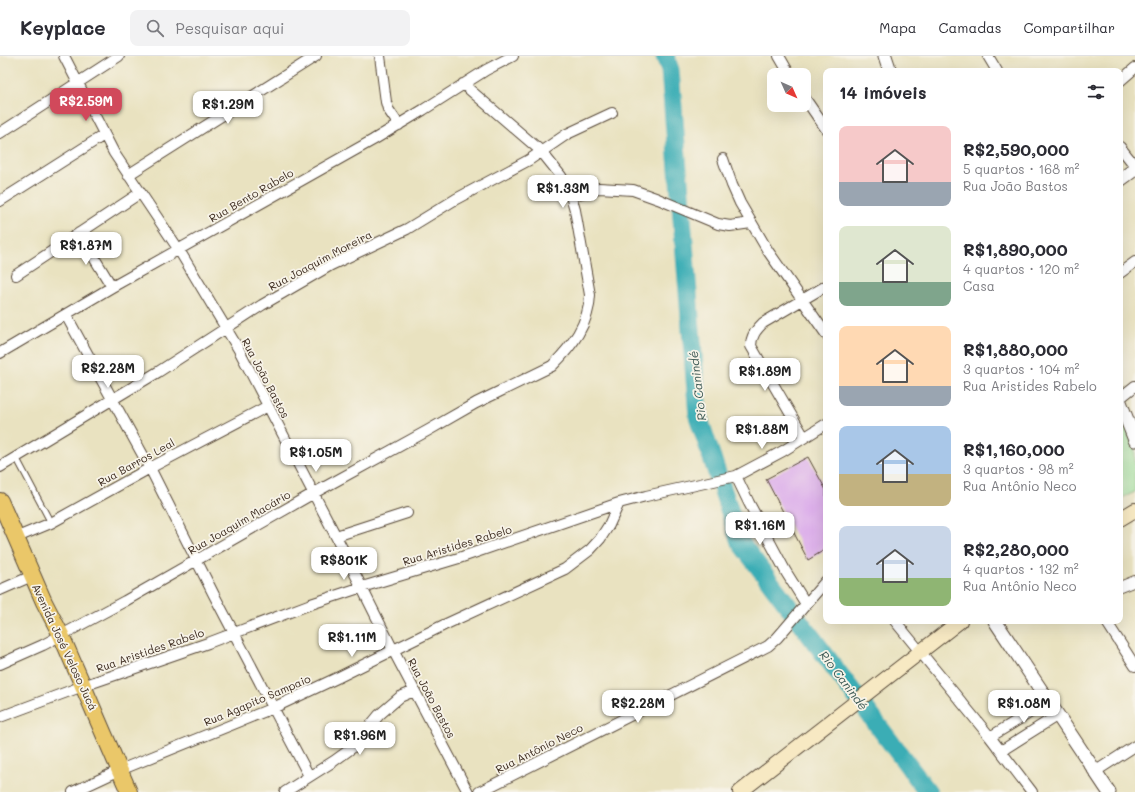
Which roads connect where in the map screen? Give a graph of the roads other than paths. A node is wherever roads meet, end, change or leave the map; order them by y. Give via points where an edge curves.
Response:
1 (64, 56) edge
2 (119, 56) edge
3 (316, 56) edge
4 (380, 56) edge
5 (513, 56) edge
6 (779, 56) edge
7 (885, 56) edge
8 (988, 56) edge
9 (786, 68) edge
10 (889, 68) edge
11 (996, 68) edge
12 (1135, 68) edge
13 (1123, 78) edge
14 (78, 82) junction
15 (463, 84) junction
16 (811, 107) edge
17 (612, 113) dead end
18 (398, 125) junction
19 (823, 125) edge
20 (0, 133) edge
21 (104, 135) junction
22 (542, 151) junction
23 (1123, 151) edge
24 (723, 159) dead end
25 (1135, 168) edge
26 (128, 175) junction
27 (1123, 178) edge
28 (140, 193) junction
29 (571, 196) junction
30 (0, 201) edge
31 (751, 223) junction
32 (79, 233) junction
33 (179, 250) junction
34 (1135, 262) edge
35 (1123, 271) edge
36 (16, 275) dead end
37 (112, 287) junction
38 (823, 288) edge
39 (802, 299) junction
40 (66, 315) junction
41 (226, 328) junction
42 (823, 330) edge
43 (0, 353) edge
44 (1135, 386) edge
45 (1123, 396) edge
46 (112, 399) junction
47 (268, 406) junction
48 (1123, 410) edge
49 (823, 426) edge
50 (804, 437) junction
51 (1135, 440) edge
52 (16, 457) junction
53 (0, 467) edge
54 (150, 468) junction
55 (731, 477) junction
56 (314, 493) junction
57 (0, 501) edge
58 (619, 503) junction
59 (1135, 510) edge
60 (406, 513) dead end
61 (1123, 517) edge
62 (51, 523) junction
63 (336, 536) junction
64 (15, 538) junction
65 (197, 560) junction
66 (32, 576) junction
67 (1135, 581) edge
68 (823, 584) edge
69 (1123, 586) edge
70 (362, 587) junction
71 (0, 590) edge
72 (804, 606) junction
73 (898, 624) edge
74 (956, 624) edge
75 (997, 624) edge
76 (1108, 624) edge
77 (234, 633) junction
78 (61, 635) junction
79 (393, 650) junction
80 (921, 652) junction
81 (0, 664) edge
82 (1135, 666) edge
83 (83, 686) junction
84 (414, 691) junction
85 (1049, 700) junction
86 (273, 708) junction
87 (1058, 715) junction
88 (0, 717) edge
89 (990, 737) junction
90 (1135, 746) edge
91 (1001, 751) junction
92 (120, 770) junction
93 (1096, 771) junction
94 (309, 776) junction
95 (73, 792) edge
96 (129, 792) edge
97 (285, 792) edge
98 (468, 792) edge
99 (479, 792) edge
100 (740, 792) edge
101 (1032, 792) edge
102 (1109, 792) edge

1 - 14 street, Rua João Bastos
2 - 14 street
3 - 26 street
4 - 18 street via 386,102
5 - 15 street, Rua Bento Rabelo
6 - 9 street
7 - 10 street
8 - 11 street
12 - 13 street
14 - 20 street
14 - 21 street, Rua João Bastos
15 - 18 street, Rua Bento Rabelo
15 - 22 street
16 - 19 street
17 - 22 street, Rua Joaquim Moreira via 567,134
18 - 33 street, Rua Bento Rabelo
21 - 26 street, Rua João Bastos
21 - 30 street
22 - 29 street via 561,176
22 - 41 street, Rua Joaquim Moreira via 406,229 331,265
23 - 25 street
24 - 31 street via 732,186
25 - 27 street
26 - 28 street, Rua João Bastos
28 - 32 street
28 - 33 street, Rua João Bastos
29 - 31 street via 599,188 633,190 718,224 730,226
29 - 56 street, Rua Joaquim Macário via 590,295 584,324 560,358 552,366 476,403
31 - 39 street
32 - 36 street
32 - 37 street
33 - 37 street, Rua Bento Rabelo
33 - 41 street, Rua João Bastos
34 - 35 street
37 - 40 street, Rua Bento Rabelo
38 - 39 street
39 - 42 street
39 - 50 street via 763,323 755,332 751,346
40 - 43 street, Rua Bento Rabelo
40 - 46 street
41 - 46 street, Rua Joaquim Moreira
41 - 47 street, Rua João Bastos
44 - 45 street
46 - 52 street, Rua Joaquim Moreira
46 - 54 street
47 - 54 street, Rua Barros Leal
47 - 56 street, Rua João Bastos
48 - 51 street
49 - 50 street, Rua Aristides Rabelo
50 - 55 street, Rua Aristides Rabelo via 783,451
52 - 53 street, Rua Joaquim Moreira
52 - 62 lane
54 - 62 street, Rua Barros Leal
54 - 65 street
55 - 58 street, Rua Aristides Rabelo
55 - 72 street via 749,503
56 - 63 street, Rua João Bastos
56 - 65 street, Rua Joaquim Macário
57 - 64 main road, Avenida José Veloso Jucá
58 - 70 street, Rua Aristides Rabelo via 459,558
58 - 79 street, Rua Agapito Sampaio via 600,539 565,569
59 - 61 main road
60 - 63 street
62 - 64 street, Rua Barros Leal
63 - 70 street, Rua João Bastos
64 - 66 main road, Avenida José Veloso Jucá
65 - 77 street
65 - 78 street, Rua Joaquim Macário
66 - 71 street
66 - 78 main road, Avenida José Veloso Jucá
67 - 69 street
68 - 72 street, Rua Antônio Neco
70 - 77 street, Rua Aristides Rabelo
70 - 79 street, Rua João Bastos
72 - 99 street, Rua Antônio Neco via 768,646
73 - 80 street
74 - 80 main road
75 - 85 street
76 - 82 street
77 - 83 street, Rua Aristides Rabelo
77 - 86 street
78 - 81 street, Rua Joaquim Macário
78 - 83 main road, Avenida José Veloso Jucá
79 - 84 street, Rua João Bastos
79 - 86 street, Rua Agapito Sampaio
80 - 89 street
80 - 100 main road
83 - 88 street, Rua Aristides Rabelo
83 - 92 main road, Avenida José Veloso Jucá
84 - 94 street via 400,697 379,715 352,748
84 - 98 street, Rua João Bastos
85 - 87 street
85 - 89 street
86 - 92 street, Rua Agapito Sampaio
86 - 94 street
87 - 91 street
87 - 93 street
89 - 91 street
90 - 93 street
91 - 101 street
92 - 95 street, Rua Agapito Sampaio
92 - 96 main road, Avenida José Veloso Jucá
93 - 102 street
94 - 97 street

